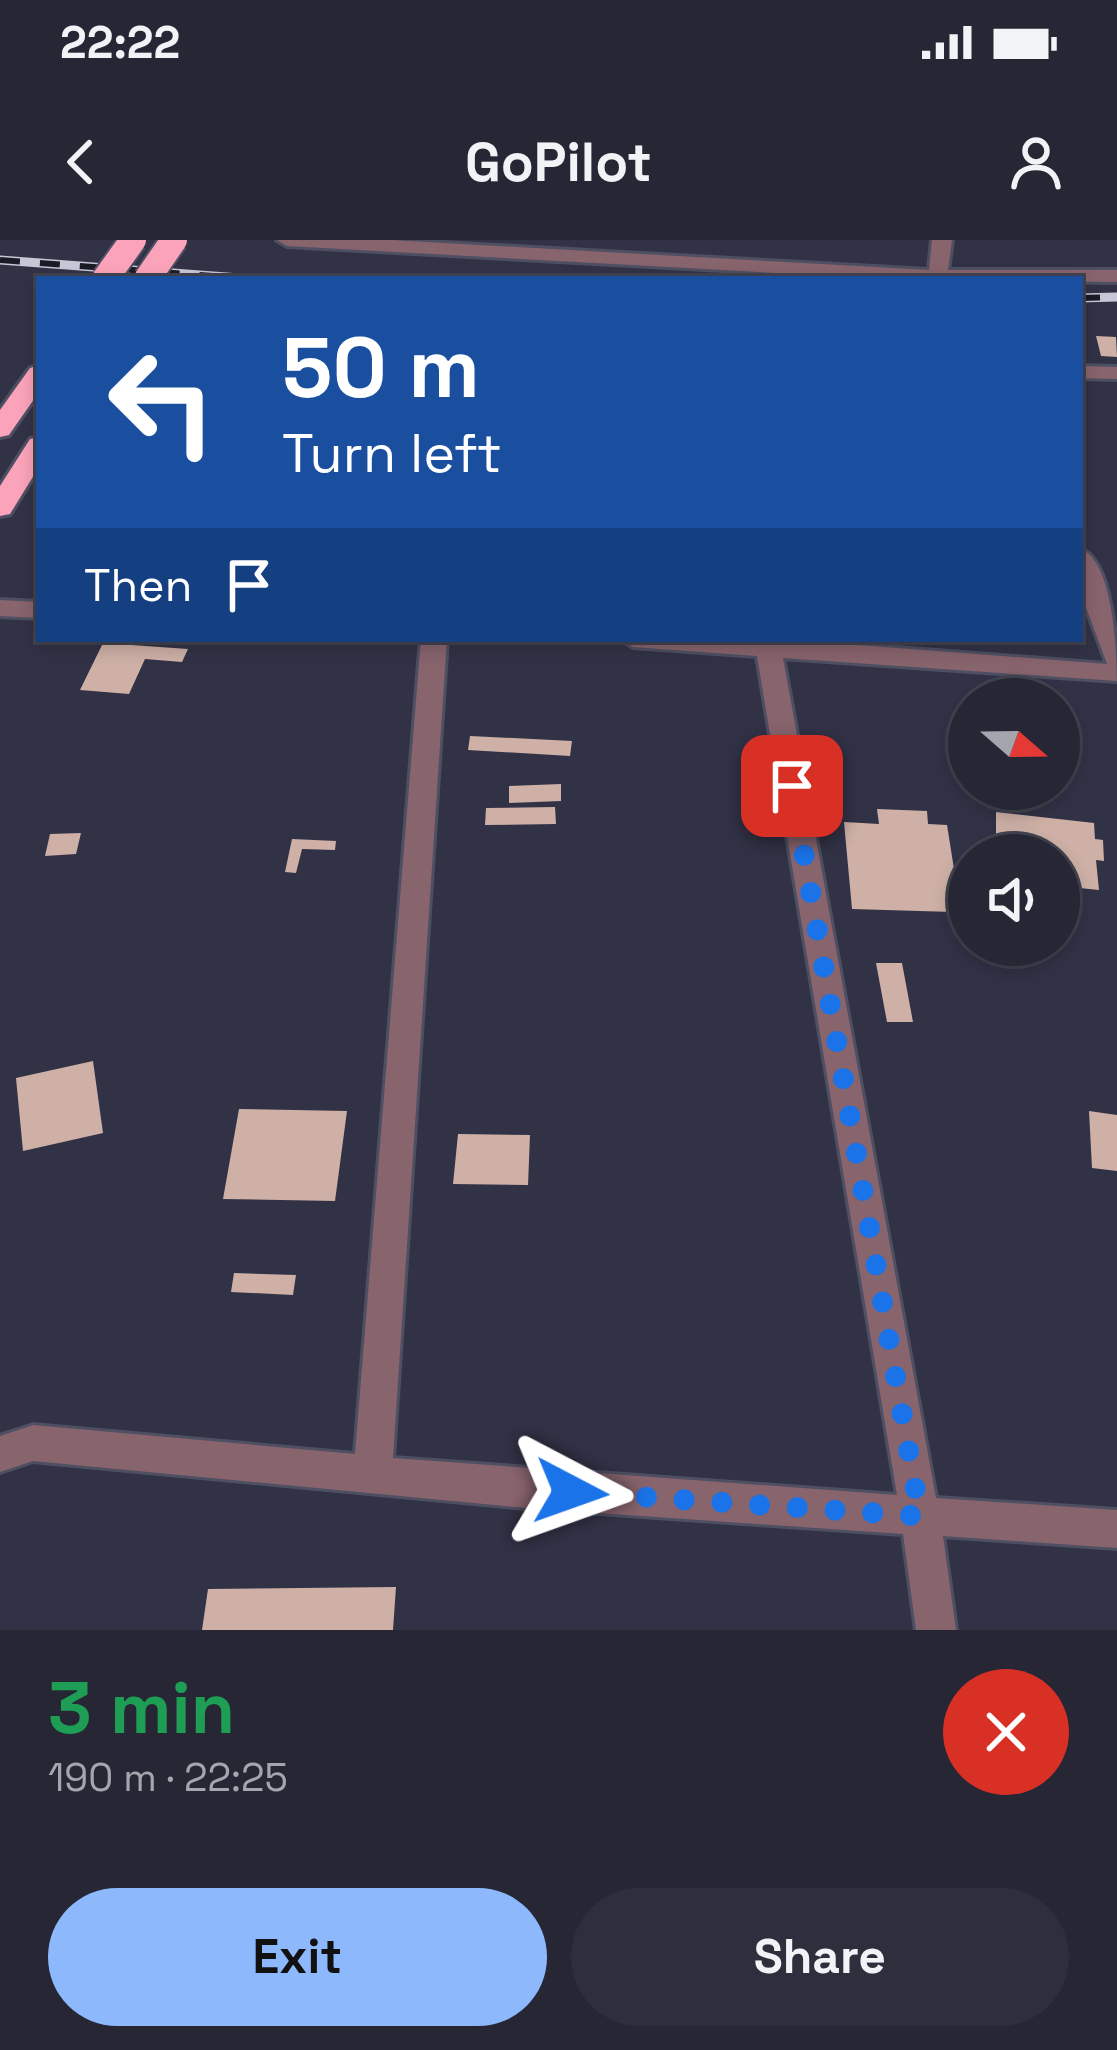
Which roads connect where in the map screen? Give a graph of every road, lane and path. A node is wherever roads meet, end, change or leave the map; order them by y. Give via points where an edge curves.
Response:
1 (133, 240) edge
2 (173, 240) edge
3 (287, 240) edge
4 (942, 240) edge
5 (107, 276) edge
6 (149, 276) edge
7 (920, 276) edge
8 (938, 276) edge
9 (1083, 276) edge
10 (1117, 276) edge
11 (1083, 372) edge
12 (1117, 373) edge
13 (36, 378) edge
14 (0, 429) edge
15 (36, 450) edge
16 (0, 508) edge
17 (1083, 564) edge
18 (0, 608) edge
19 (36, 610) edge
20 (434, 642) edge
21 (713, 642) edge
22 (767, 644) edge
23 (1117, 660) edge
24 (1117, 673) edge
25 (0, 1454) edge
26 (373, 1475) junction
27 (920, 1516) junction
28 (1117, 1529) edge
29 (936, 1630) edge

1 - 5 highway, bridge
2 - 6 highway, bridge
3 - 7 street
4 - 8 street
9 - 10 street
11 - 12 street
13 - 14 highway
15 - 16 highway
17 - 23 street
18 - 19 street
20 - 26 street
21 - 22 street
22 - 24 street
22 - 27 street
25 - 26 street via 33,1443
26 - 27 street
27 - 28 street
27 - 29 street

